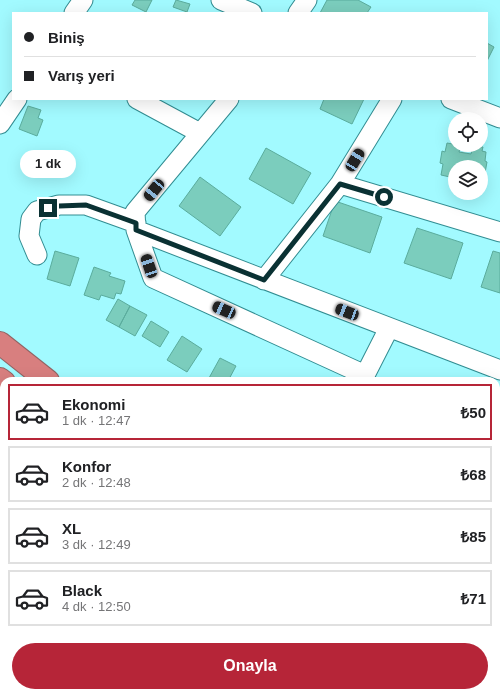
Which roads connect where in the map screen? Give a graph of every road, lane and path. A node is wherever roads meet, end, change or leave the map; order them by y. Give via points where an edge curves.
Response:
1 (83, 0) edge
2 (221, 0) edge
3 (307, 0) edge
4 (75, 12) edge
5 (250, 12) edge
6 (299, 12) edge
7 (16, 100) edge
8 (141, 100) edge
9 (227, 100) edge
10 (391, 100) edge
11 (454, 100) edge
12 (161, 105) edge
13 (500, 118) edge
14 (0, 124) edge
15 (200, 133) junction
16 (340, 184) junction
17 (136, 227) junction
18 (500, 232) edge
19 (37, 255) dead end
20 (264, 280) junction
21 (389, 328) junction
22 (0, 343) edge
23 (500, 370) edge
24 (43, 377) edge
25 (362, 377) edge
26 (364, 377) edge

1 - 4 street
2 - 5 street
3 - 6 street
7 - 14 street
8 - 12 street
9 - 15 street
10 - 16 street
11 - 13 street
12 - 15 street
15 - 17 street via 135,212
16 - 18 street
16 - 20 street
17 - 19 street via 86,205 59,206 37,211 31,219 29,236
17 - 20 street
17 - 25 street via 153,278
20 - 21 street
21 - 23 street
21 - 26 street
22 - 24 highway

